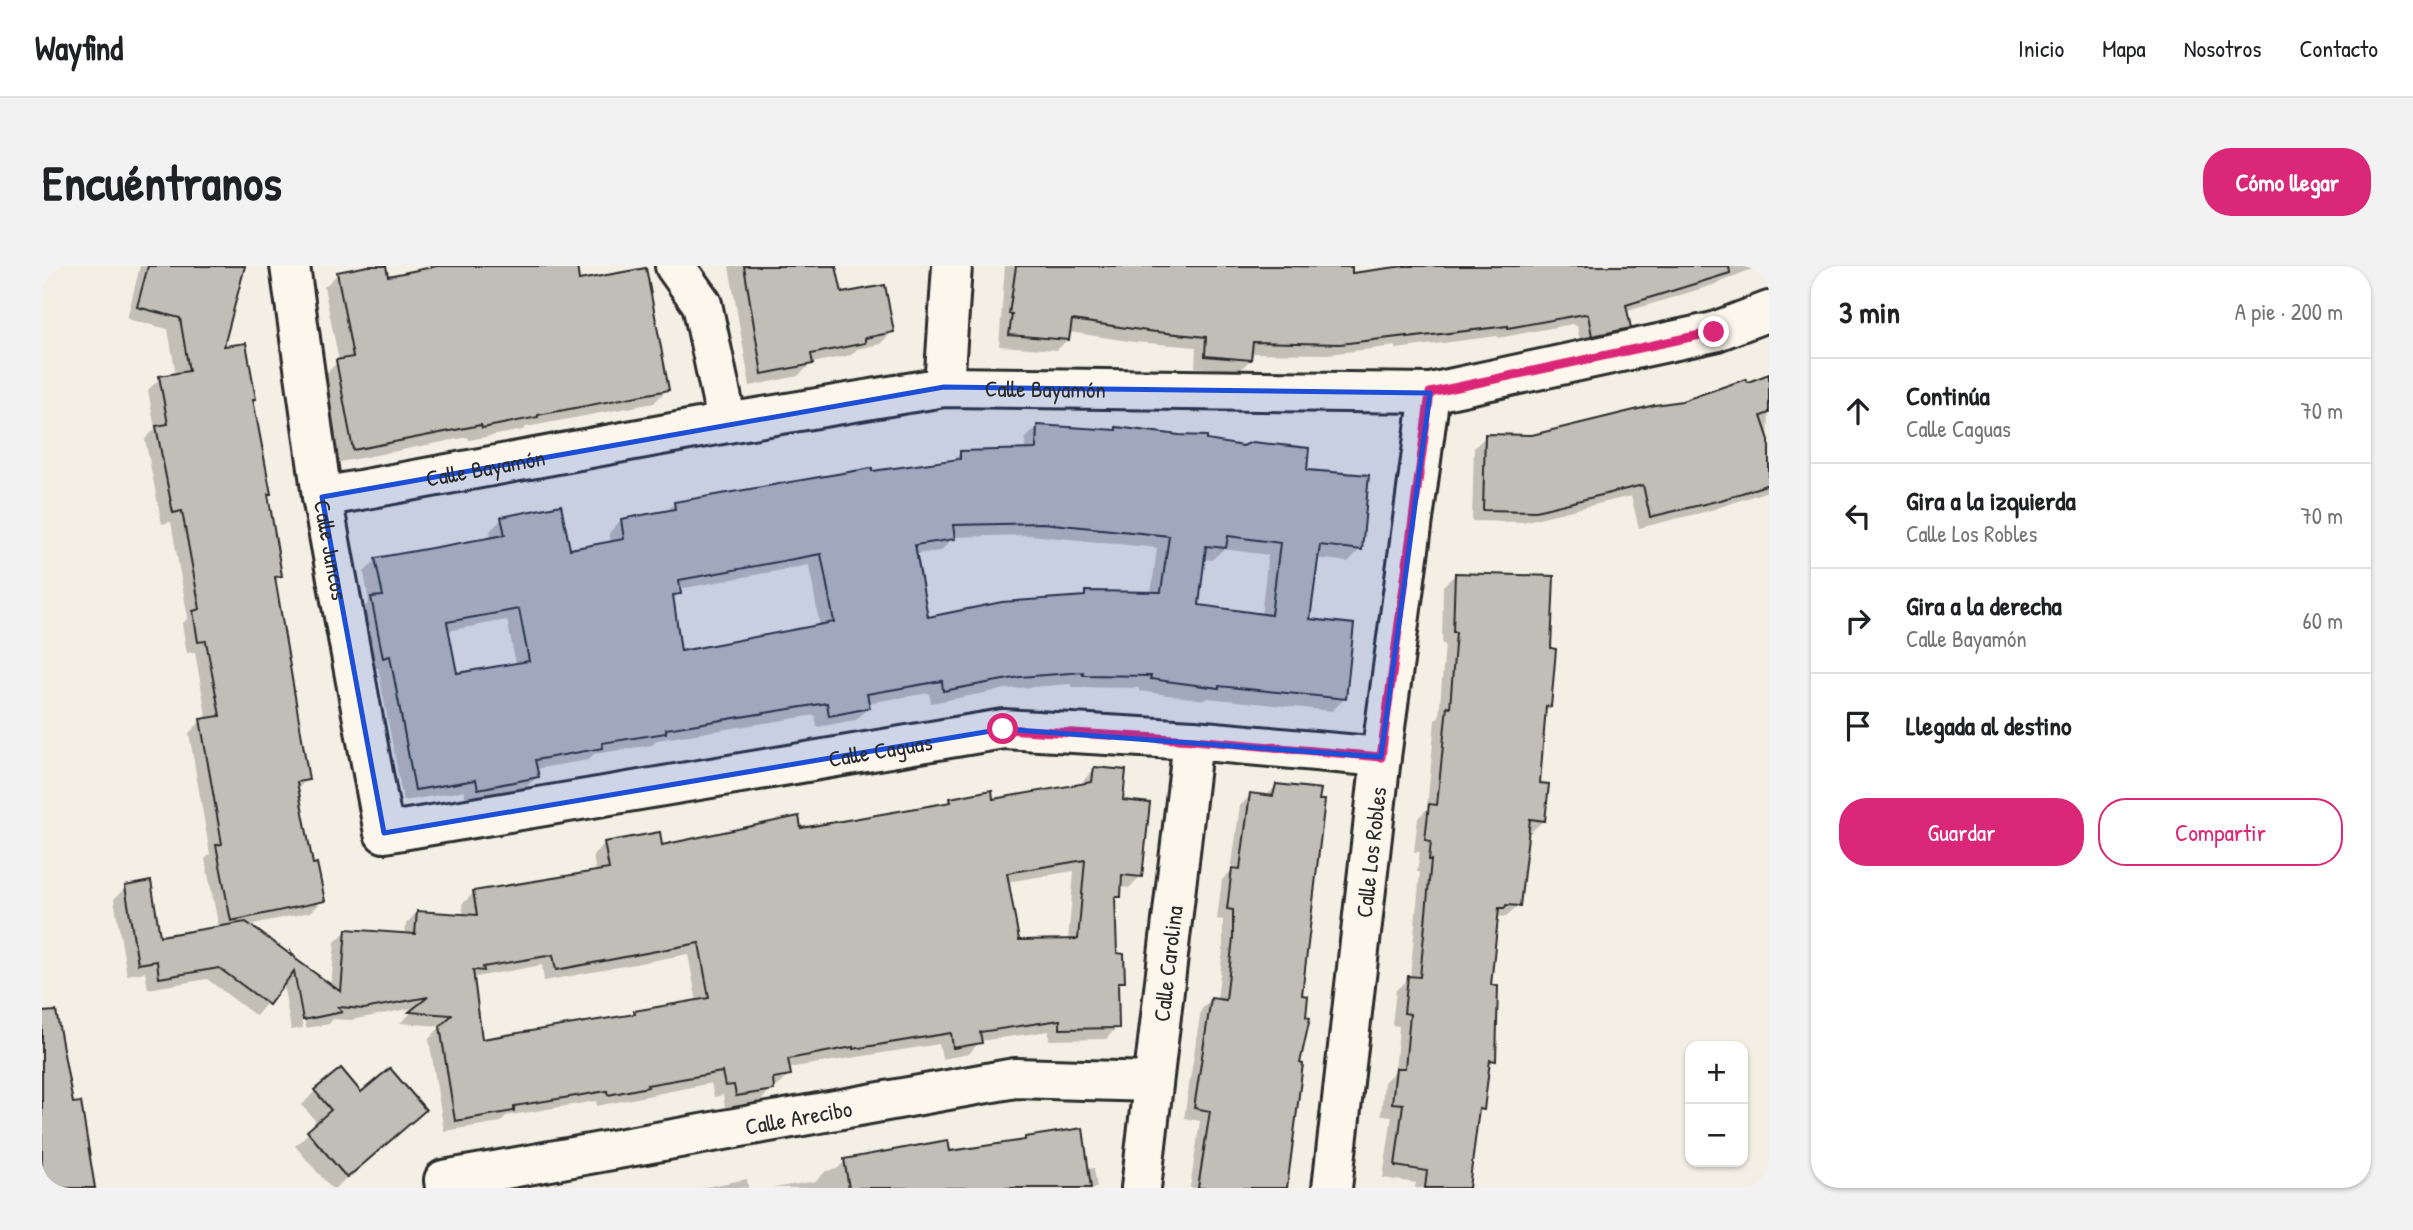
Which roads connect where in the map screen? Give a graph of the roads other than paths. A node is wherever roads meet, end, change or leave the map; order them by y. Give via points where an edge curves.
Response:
1 (290, 266) edge
2 (675, 266) edge
3 (952, 266) edge
4 (1769, 310) edge
5 (944, 387) junction
6 (1430, 393) junction
7 (727, 422) junction
8 (321, 497) junction
9 (1194, 740) junction
10 (1381, 757) junction
11 (384, 833) joint
12 (1153, 1082) junction
13 (445, 1184) edge
14 (1141, 1188) edge
15 (1332, 1188) edge

1 - 8 street, Calle Juncos
2 - 7 street via 702,304
3 - 5 street
4 - 6 street, Calle Bayamón via 1714,332
5 - 6 street, Calle Bayamón
5 - 7 street, Calle Bayamón
6 - 10 street, Calle Los Robles
7 - 8 street, Calle Bayamón
8 - 11 street, Calle Juncos
9 - 10 street, Calle Caguas
9 - 11 street, Calle Caguas via 1003,729
9 - 12 street, Calle Carolina
10 - 15 street, Calle Los Robles
12 - 13 street, Calle Arecibo via 1015,1078
12 - 14 street, Calle Carolina

